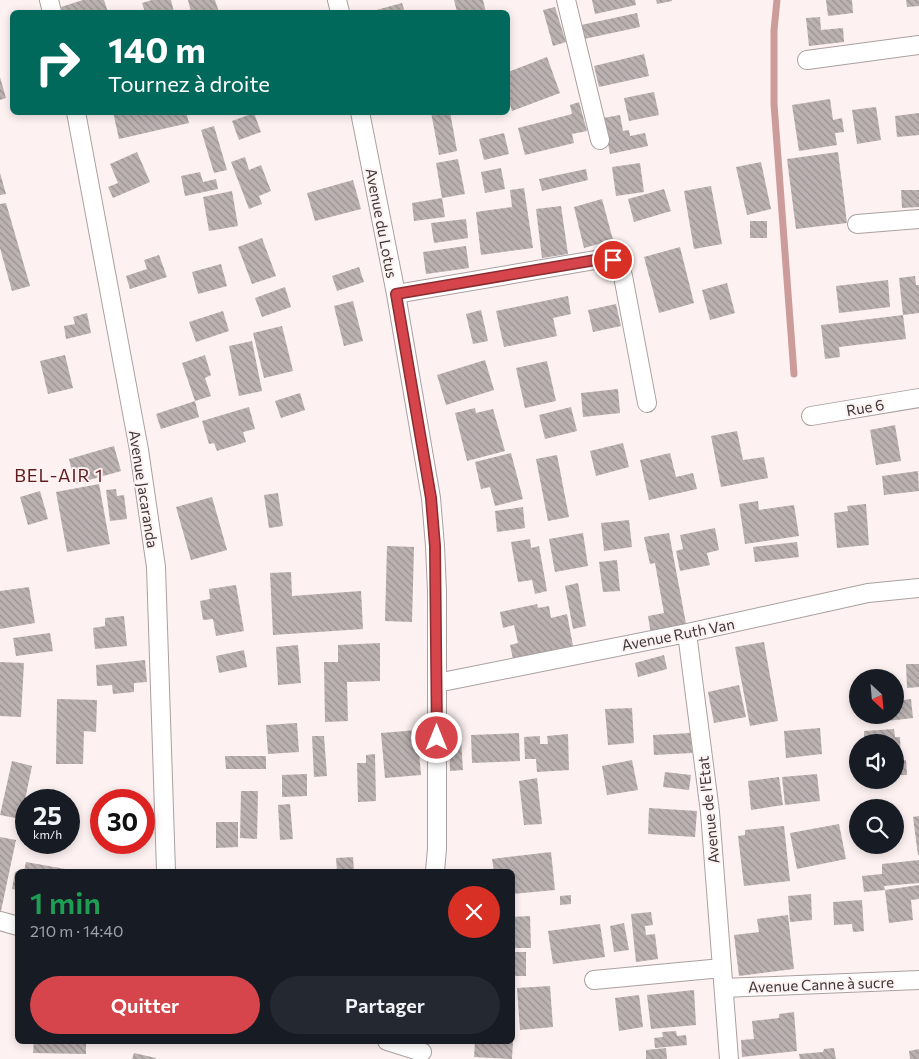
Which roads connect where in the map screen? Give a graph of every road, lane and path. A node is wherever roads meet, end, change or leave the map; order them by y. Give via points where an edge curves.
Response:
1 (566, 0) edge
2 (919, 45) edge
3 (807, 60) dead end
4 (77, 115) edge
5 (361, 115) edge
6 (600, 140) dead end
7 (919, 219) edge
8 (857, 224) dead end
9 (396, 294) junction
10 (919, 398) edge
11 (647, 403) dead end
12 (811, 416) dead end
13 (919, 588) edge
14 (687, 633) junction
15 (438, 683) junction
16 (166, 869) edge
17 (435, 869) edge
18 (0, 921) edge
19 (15, 925) edge
20 (722, 968) junction
21 (594, 980) dead end
22 (919, 980) edge
23 (724, 988) junction
24 (397, 1044) edge
25 (422, 1051) edge
26 (729, 1059) edge

1 - 6 street
2 - 3 street
4 - 16 street, Avenue Jacaranda via 139,450 156,567
5 - 9 street, Avenue du Lotus
7 - 8 street
9 - 11 street via 607,258 613,260 623,276
9 - 15 street, Avenue du Lotus via 431,498 436,555
10 - 12 street, Rue 6
13 - 14 street, Avenue Ruth Van via 868,593
14 - 15 street, Avenue Ruth Van
14 - 20 street, Avenue de l'Etat via 710,812
15 - 17 street, Avenue du Lotus
18 - 19 street
20 - 21 street
20 - 23 street, Avenue de l'Etat
22 - 23 street, Avenue Canne à sucre
23 - 26 street, Avenue de l'Etat
24 - 25 street

